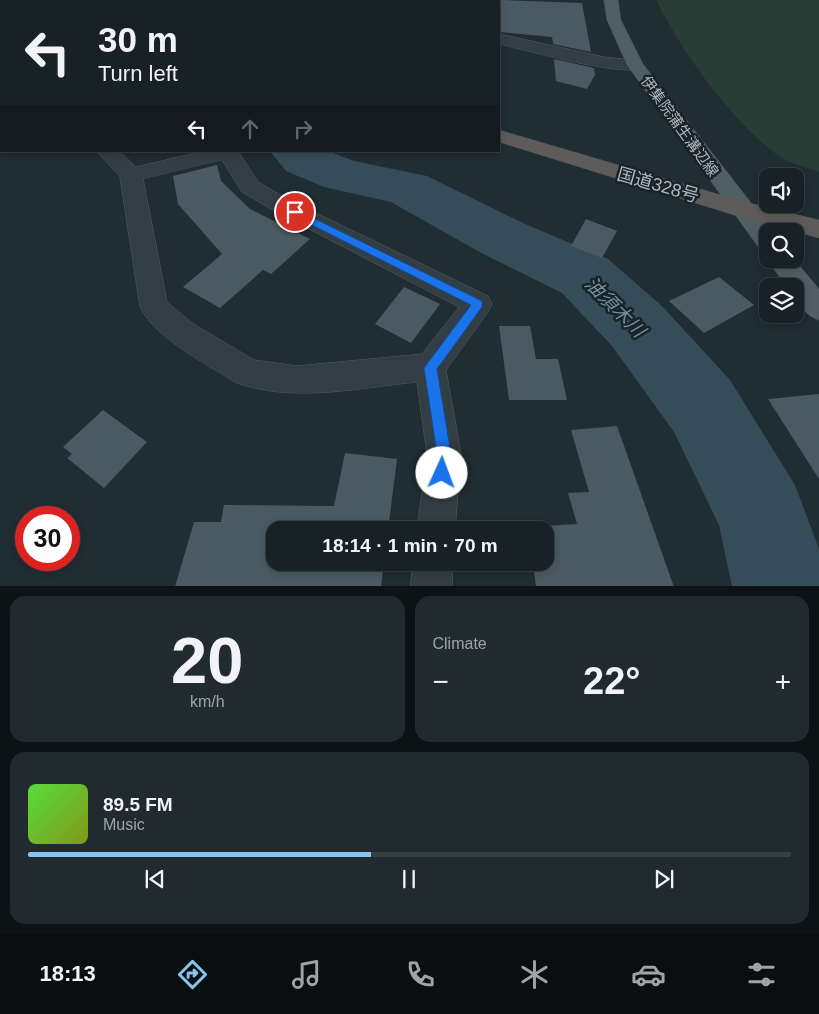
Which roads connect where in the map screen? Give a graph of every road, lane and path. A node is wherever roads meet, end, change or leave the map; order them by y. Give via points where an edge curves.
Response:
1 (611, 0) edge
2 (500, 39) edge
3 (635, 64) junction
4 (500, 136) edge
5 (108, 152) edge
6 (132, 175) junction
7 (742, 209) junction
8 (819, 229) edge
9 (759, 231) edge
10 (787, 268) edge
11 (819, 309) edge
12 (430, 368) junction
13 (437, 521) edge
14 (432, 571) edge
15 (431, 586) edge

1 - 3 main road, 伊集院蒲生溝辺線 via 614,20
2 - 3 street via 604,62
3 - 7 main road, 伊集院蒲生溝辺線
4 - 7 highway, 国道328号
5 - 6 street
6 - 12 street via 154,307 182,332 248,373 298,380
6 - 12 street via 228,152 250,187 478,304
7 - 8 highway, 国道328号
7 - 9 main road, 伊集院蒲生溝辺線
10 - 11 main road
12 - 13 street via 444,454
14 - 15 street

